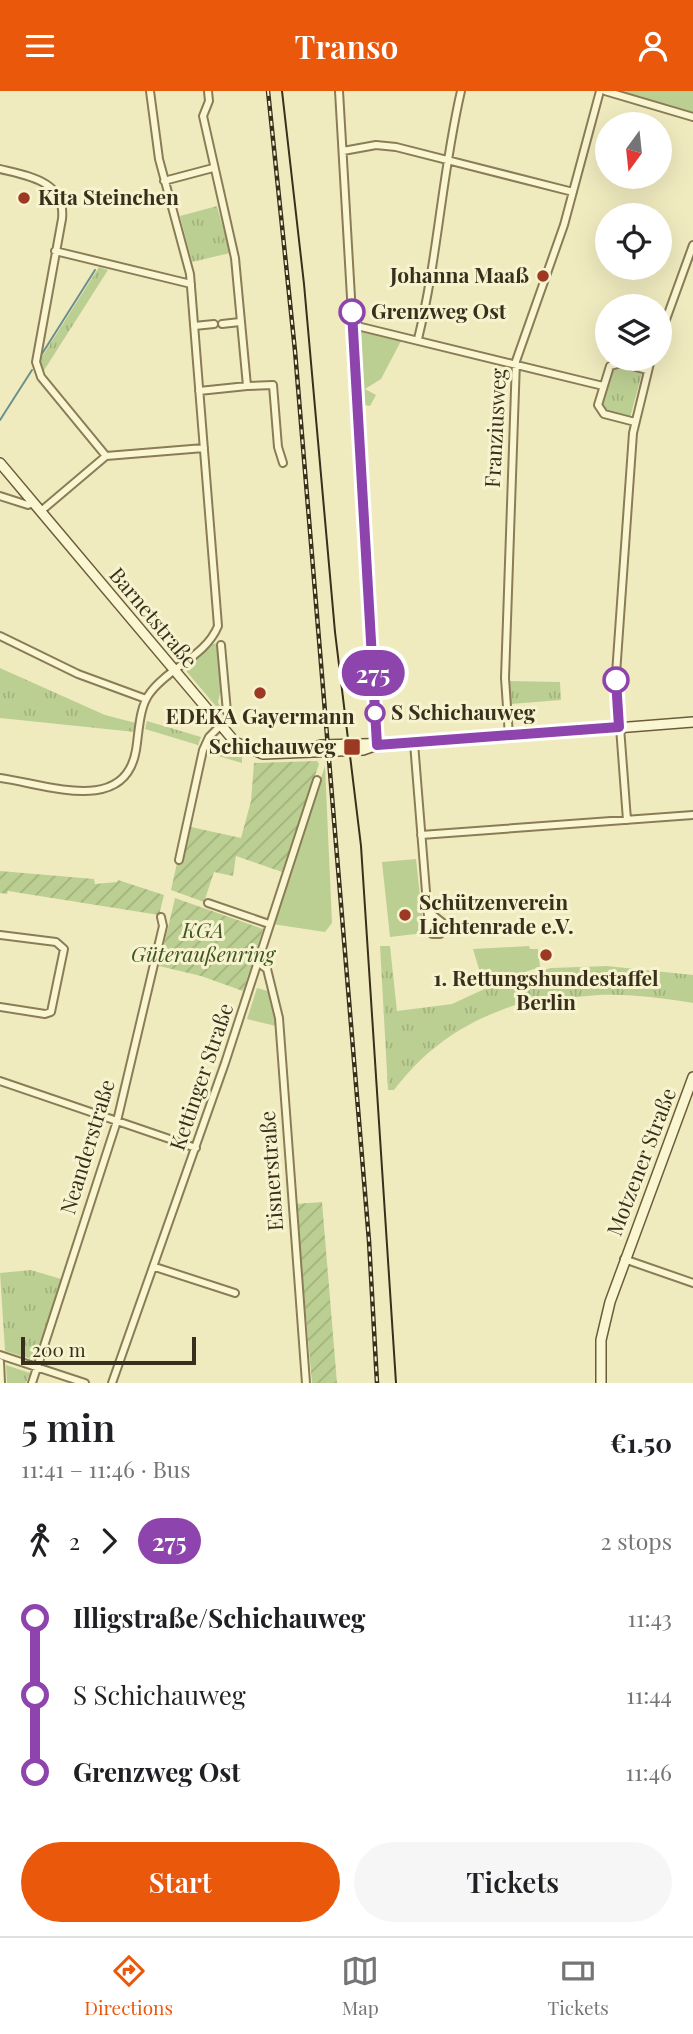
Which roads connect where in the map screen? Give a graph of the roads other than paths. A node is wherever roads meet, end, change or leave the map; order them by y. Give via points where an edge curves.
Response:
1 (150, 91) edge
2 (208, 91) edge
3 (339, 91) edge
4 (461, 91) edge
5 (600, 91) edge
6 (605, 91) edge
7 (693, 117) edge
8 (343, 151) junction
9 (448, 159) junction
10 (213, 168) junction
11 (0, 169) edge
12 (164, 181) junction
13 (573, 192) junction
14 (693, 245) edge
15 (55, 251) junction
16 (690, 261) edge
17 (191, 284) junction
18 (672, 306) edge
19 (240, 322) junction
20 (214, 324) dead end
21 (222, 324) dead end
22 (353, 325) junction
23 (194, 326) junction
24 (418, 339) junction
25 (515, 364) junction
26 (608, 371) edge
27 (647, 371) edge
28 (247, 386) junction
29 (604, 386) junction
30 (200, 391) junction
31 (635, 422) junction
32 (204, 448) junction
33 (106, 456) junction
34 (283, 463) dead end
35 (1, 466) edge
36 (0, 496) edge
37 (34, 503) junction
38 (41, 511) junction
39 (0, 636) edge
40 (221, 645) dead end
41 (174, 670) junction
42 (146, 699) junction
43 (227, 712) dead end
44 (693, 722) edge
45 (220, 726) junction
46 (619, 727) junction
47 (509, 736) junction
48 (414, 743) junction
49 (377, 745) junction
50 (0, 779) edge
51 (317, 780) dead end
52 (693, 815) edge
53 (627, 820) junction
54 (421, 835) junction
55 (179, 860) dead end
56 (208, 903) dead end
57 (428, 911) dead end
58 (161, 917) dead end
59 (269, 924) junction
60 (0, 935) edge
61 (259, 963) junction
62 (0, 1007) edge
63 (693, 1077) edge
64 (0, 1081) edge
65 (690, 1092) edge
66 (117, 1121) junction
67 (196, 1148) junction
68 (624, 1259) junction
69 (155, 1267) junction
70 (693, 1283) edge
71 (235, 1293) dead end
72 (0, 1355) edge
73 (0, 1362) edge
74 (38, 1368) junction
75 (1, 1383) edge
76 (32, 1383) edge
77 (85, 1383) edge
78 (112, 1383) edge
79 (306, 1383) edge
80 (601, 1383) edge

1 - 12 street
2 - 10 street via 204,116
3 - 8 street
4 - 9 street
5 - 13 street, Franziusweg
6 - 7 street
8 - 9 street via 386,145
8 - 22 street
9 - 13 street
9 - 24 street via 430,289
10 - 12 street
10 - 19 street via 235,258
11 - 15 street via 40,180 55,191 62,214
12 - 17 street
13 - 25 street, Franziusweg
14 - 16 street
15 - 17 street
15 - 33 street via 37,348 38,370
16 - 18 street
17 - 23 street
19 - 21 street
19 - 28 street
20 - 23 street
22 - 24 street
22 - 49 street
23 - 30 street
24 - 25 street
25 - 29 street
25 - 47 street, Franziusweg via 505,678
26 - 29 street
27 - 31 street
28 - 30 street
28 - 34 street via 273,385
29 - 31 street via 598,405 601,412
30 - 32 street
31 - 46 street via 615,674
32 - 33 street
32 - 41 street via 218,625 202,647
33 - 38 street
35 - 37 street, Barnetstraße
36 - 37 street
37 - 38 street, Barnetstraße
38 - 41 street, Barnetstraße
39 - 42 street via 78,674
40 - 43 street
41 - 42 street
41 - 45 street, Barnetstraße
42 - 50 street via 132,767 115,786 86,791
44 - 46 street
45 - 49 street, Barnetstraße via 235,742 263,754 321,745
45 - 55 street via 203,750
46 - 47 street
46 - 53 street
47 - 48 street
48 - 49 street
48 - 54 street
51 - 59 street, Kettinger Straße
52 - 53 street
53 - 54 street
54 - 57 street
56 - 59 street
58 - 66 street, Neanderstraße via 163,926
59 - 61 street, Kettinger Straße
60 - 62 street via 56,942 64,949 51,1012
61 - 67 street, Kettinger Straße
61 - 79 street, Eisnerstraße via 267,969 279,1018
63 - 65 street, Motzener Straße
64 - 66 street
65 - 68 street, Motzener Straße
66 - 67 street
66 - 74 street, Neanderstraße
67 - 69 street, Kettinger Straße
68 - 70 street, Motzener Straße
68 - 80 street, Motzener Straße via 604,1326
69 - 71 street
69 - 78 street, Kettinger Straße
72 - 74 street
73 - 75 street
74 - 76 street, Neanderstraße
74 - 77 street

